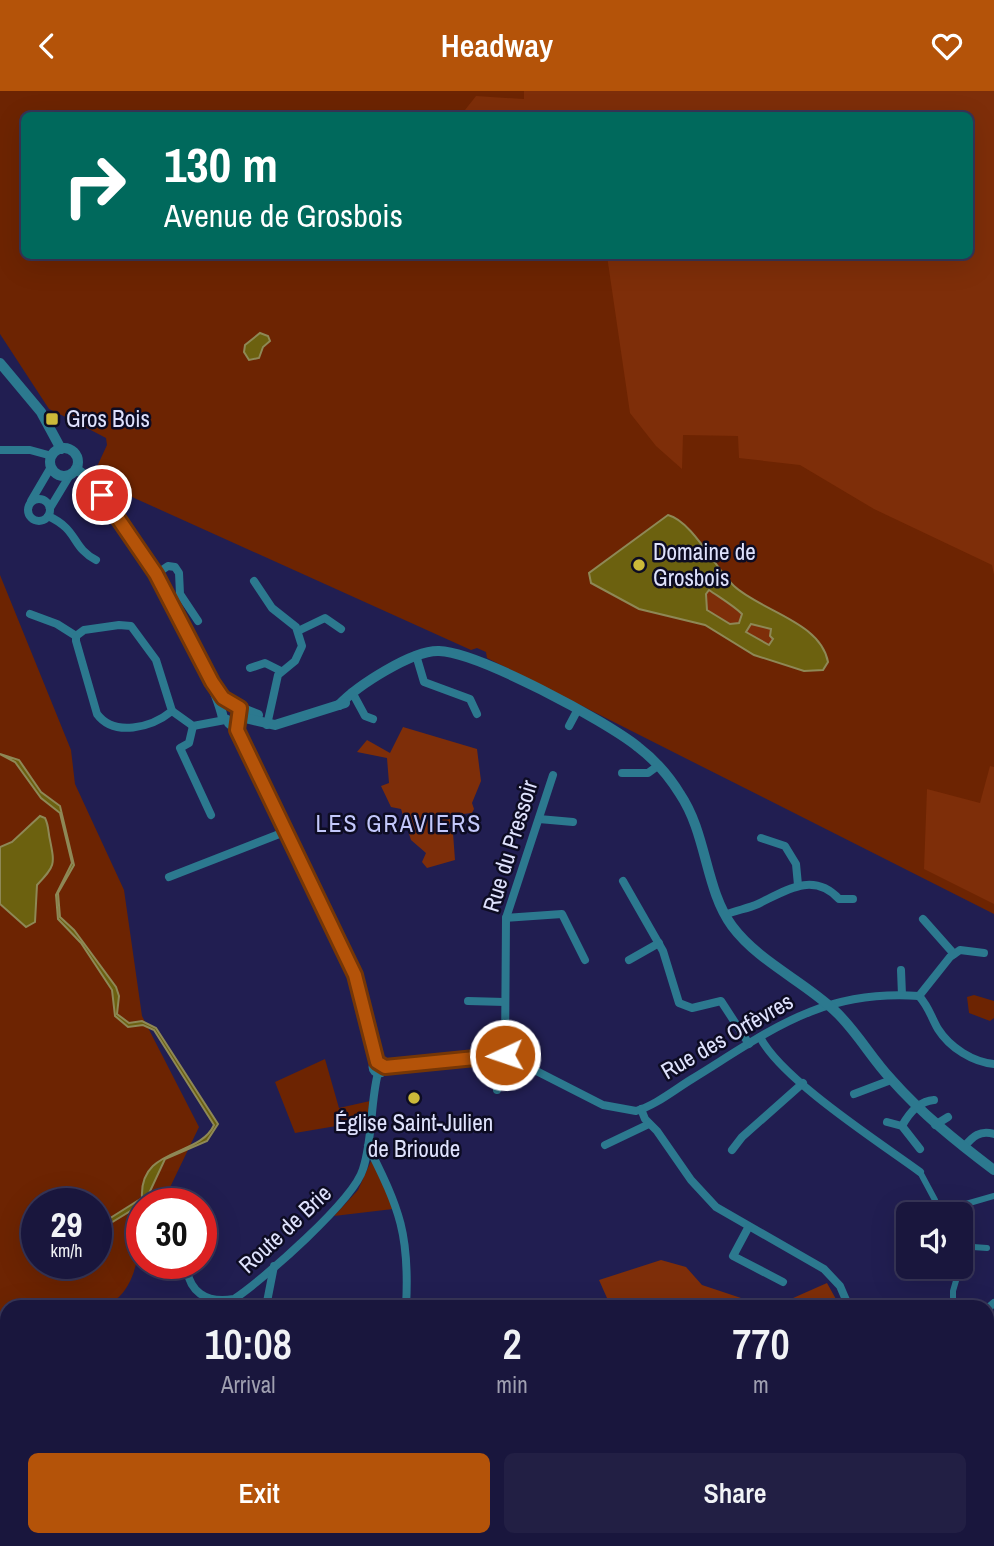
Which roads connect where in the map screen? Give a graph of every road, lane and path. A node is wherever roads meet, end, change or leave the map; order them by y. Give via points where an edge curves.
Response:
1 (0, 363) edge
2 (65, 449) junction
3 (0, 450) edge
4 (51, 461) junction
5 (73, 472) junction
6 (29, 505) junction
7 (49, 512) junction
8 (96, 560) dead end
9 (156, 574) junction
10 (254, 580) dead end
11 (30, 614) dead end
12 (198, 621) dead end
13 (341, 629) dead end
14 (299, 631) junction
15 (76, 636) junction
16 (416, 655) junction
17 (250, 668) dead end
18 (281, 671) junction
19 (354, 694) junction
20 (172, 711) junction
21 (578, 711) junction
22 (477, 714) dead end
23 (230, 717) junction
24 (373, 719) dead end
25 (268, 722) junction
26 (193, 726) junction
27 (569, 726) dead end
28 (659, 765) junction
29 (622, 773) dead end
30 (553, 775) dead end
31 (211, 815) dead end
32 (539, 819) junction
33 (573, 823) dead end
34 (287, 831) junction
35 (761, 838) dead end
36 (169, 877) dead end
37 (623, 881) dead end
38 (798, 885) junction
39 (853, 899) dead end
40 (725, 915) junction
41 (506, 918) junction
42 (923, 919) dead end
43 (659, 943) junction
44 (984, 953) dead end
45 (954, 954) junction
46 (585, 960) dead end
47 (629, 960) dead end
48 (901, 970) dead end
49 (902, 995) junction
50 (919, 996) junction
51 (468, 1002) dead end
52 (505, 1002) junction
53 (828, 1005) junction
54 (760, 1037) junction
55 (749, 1044) junction
56 (503, 1055) junction
57 (994, 1064) edge
58 (380, 1067) junction
59 (891, 1080) junction
60 (803, 1083) junction
61 (497, 1090) dead end
62 (855, 1094) dead end
63 (934, 1100) dead end
64 (918, 1107) junction
65 (642, 1109) junction
66 (948, 1117) dead end
67 (887, 1122) dead end
68 (649, 1123) junction
69 (935, 1125) junction
70 (902, 1126) junction
71 (994, 1134) edge
72 (605, 1145) dead end
73 (368, 1146) junction
74 (964, 1147) junction
75 (920, 1149) dead end
76 (732, 1150) dead end
77 (994, 1170) edge
78 (920, 1172) joint
79 (994, 1196) edge
80 (935, 1200) dead end
81 (973, 1202) edge
82 (748, 1228) junction
83 (974, 1247) edge
84 (987, 1248) dead end
85 (274, 1265) junction
86 (189, 1279) edge
87 (956, 1279) edge
88 (783, 1282) dead end
89 (211, 1300) edge
90 (229, 1300) edge
91 (267, 1300) edge
92 (406, 1300) edge
93 (846, 1300) edge
94 (953, 1300) edge

1 - 2 street
2 - 4 street
2 - 5 street via 77,456
3 - 4 street via 30,450
4 - 5 street via 61,476
4 - 6 street
5 - 7 street
5 - 9 street via 102,495
6 - 7 street via 40,499
6 - 7 street via 33,520 41,521
7 - 8 street
9 - 12 street via 175,566 180,594
9 - 23 street
10 - 14 street via 272,608
11 - 15 street
13 - 14 street via 325,618
14 - 18 street via 300,653
15 - 20 street via 85,630 131,626 156,660
15 - 20 street via 86,682 104,724 132,728
16 - 19 street
16 - 21 street via 437,651 459,654
16 - 22 street via 424,682 470,699
17 - 18 street via 265,663
18 - 25 street
19 - 24 street via 365,716
19 - 25 street via 339,705 285,723
20 - 26 street
21 - 27 street
21 - 28 street via 628,739
23 - 25 street
23 - 26 street
23 - 34 street
26 - 31 street via 189,743 180,748
28 - 29 street via 648,773
28 - 40 street via 695,822
30 - 32 street, Rue du Pressoir
32 - 33 street
32 - 41 street, Rue du Pressoir
34 - 36 street
34 - 58 street via 355,975
35 - 38 street via 785,846 796,864
37 - 43 street
38 - 39 street via 813,885 832,891 839,899
38 - 40 street
40 - 53 street via 742,937
41 - 46 street via 562,914
41 - 52 street, Rue du Pressoir
42 - 45 street
43 - 47 street
43 - 55 street via 679,1003 692,1008 721,1001
44 - 45 street
45 - 50 street
48 - 49 street
49 - 50 street, Rue des Orfèvres
49 - 53 street, Rue des Orfèvres via 873,995
50 - 57 street via 955,1048 982,1063
51 - 52 street
52 - 56 street, Rue du Pressoir
53 - 54 street, Rue des Orfèvres via 794,1016
53 - 59 street
54 - 55 street, Rue des Orfèvres
54 - 60 street via 767,1052
55 - 65 street, Rue des Orfèvres
56 - 58 street
56 - 61 street, Rue du Pressoir
56 - 65 street via 603,1105
58 - 73 street, Route de Brie
59 - 62 street
59 - 64 street
60 - 76 street
60 - 78 street
63 - 64 street via 925,1100
64 - 69 street
64 - 70 street
65 - 68 street
66 - 69 street
67 - 70 street
68 - 72 street
68 - 82 street via 701,1192
69 - 74 street
70 - 75 street
71 - 74 street via 973,1136
73 - 85 street, Route de Brie via 354,1191
73 - 92 street via 402,1220
74 - 77 street
78 - 80 street
79 - 81 street
82 - 88 street via 733,1256
82 - 93 street via 824,1269
83 - 84 street
85 - 90 street, Route de Brie via 244,1293
85 - 91 street
86 - 89 street, Route de Brie via 195,1291
87 - 94 street

